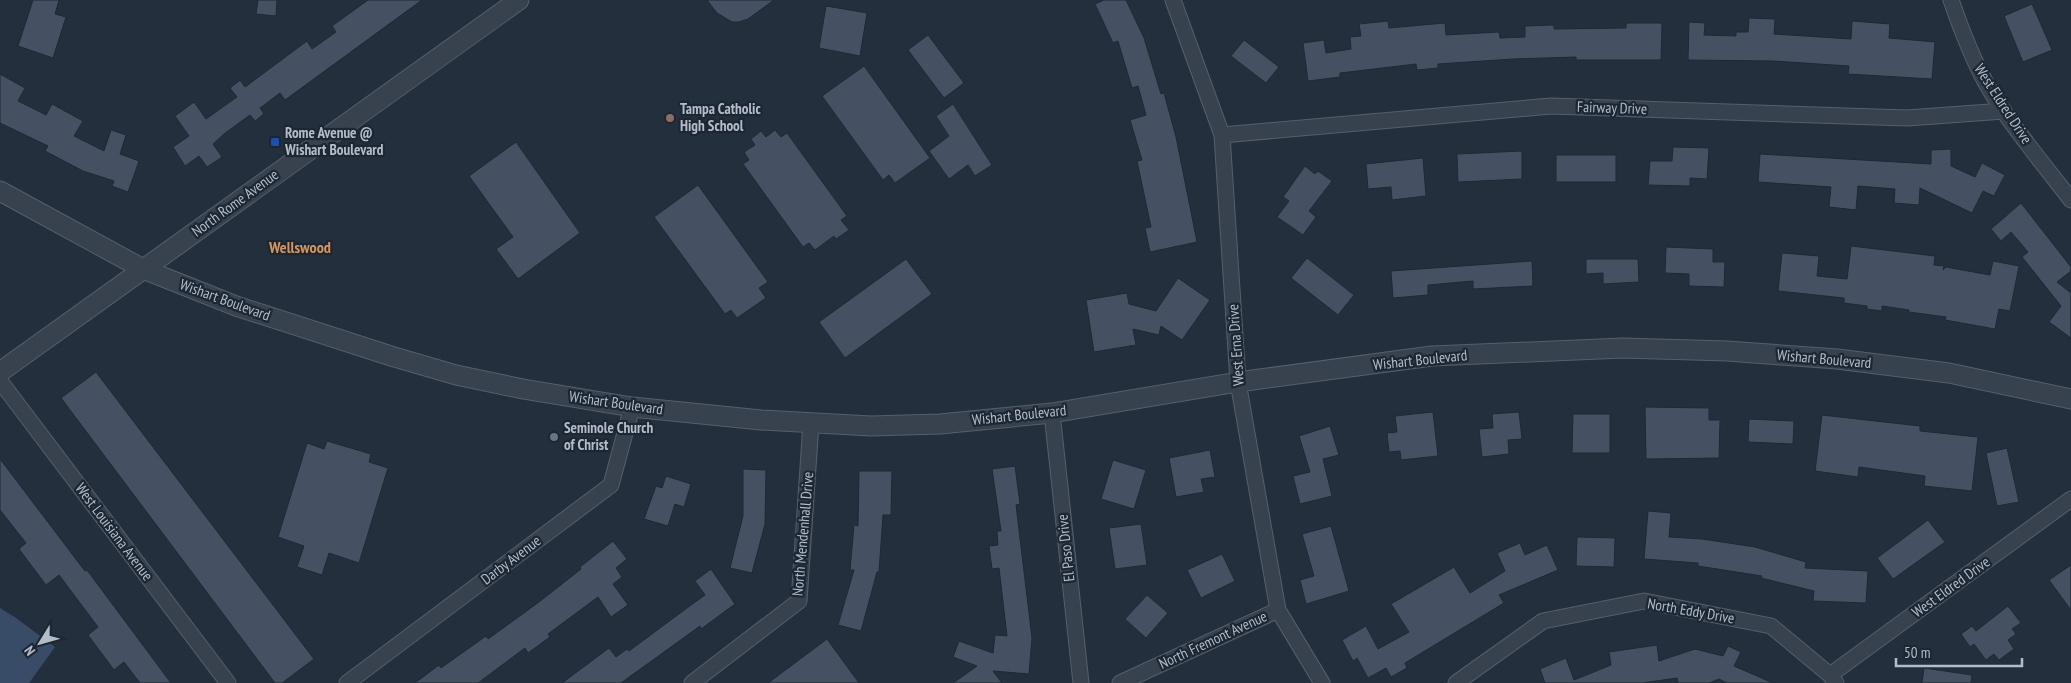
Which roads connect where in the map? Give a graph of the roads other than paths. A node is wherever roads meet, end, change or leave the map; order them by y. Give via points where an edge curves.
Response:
1 (519, 0) edge
2 (1173, 0) edge
3 (1951, 0) edge
4 (2004, 111) junction
5 (1222, 135) junction
6 (0, 191) edge
7 (2071, 200) edge
8 (143, 269) junction
9 (0, 372) edge
10 (0, 381) edge
11 (1238, 382) junction
12 (2071, 399) edge
13 (632, 407) junction
14 (1052, 413) junction
15 (811, 423) junction
16 (2071, 499) edge
17 (1278, 610) junction
18 (1833, 679) edge
19 (228, 683) edge
20 (347, 683) edge
21 (692, 683) edge
22 (1081, 683) edge
23 (1120, 683) edge
24 (1322, 683) edge
25 (1456, 683) edge

1 - 8 street, North Rome Avenue
2 - 5 street, West Erna Drive
3 - 4 street, West Eldred Drive via 1973,57
4 - 5 street, Fairway Drive via 1907,118 1551,106
4 - 7 street, West Eldred Drive
5 - 11 street, West Erna Drive
6 - 8 street, Wishart Boulevard
8 - 9 street, North Rome Avenue
8 - 13 street, Wishart Boulevard via 236,306 456,375 522,390
10 - 19 street, West Louisiana Avenue
11 - 12 street, Wishart Boulevard via 1432,356 1623,348 1837,359 1949,373
11 - 14 street, Wishart Boulevard
11 - 17 street, West Erna Drive
13 - 15 street, Wishart Boulevard
13 - 20 street, Darby Avenue via 611,485
14 - 15 street, Wishart Boulevard via 940,424 871,426
14 - 22 street, El Paso Drive
15 - 21 street, North Mendenhall Drive via 800,601
16 - 18 street, West Eldred Drive
17 - 23 street, North Fremont Avenue
17 - 24 street, West Erna Drive
18 - 25 street, North Eddy Drive via 1771,626 1644,601 1543,621

